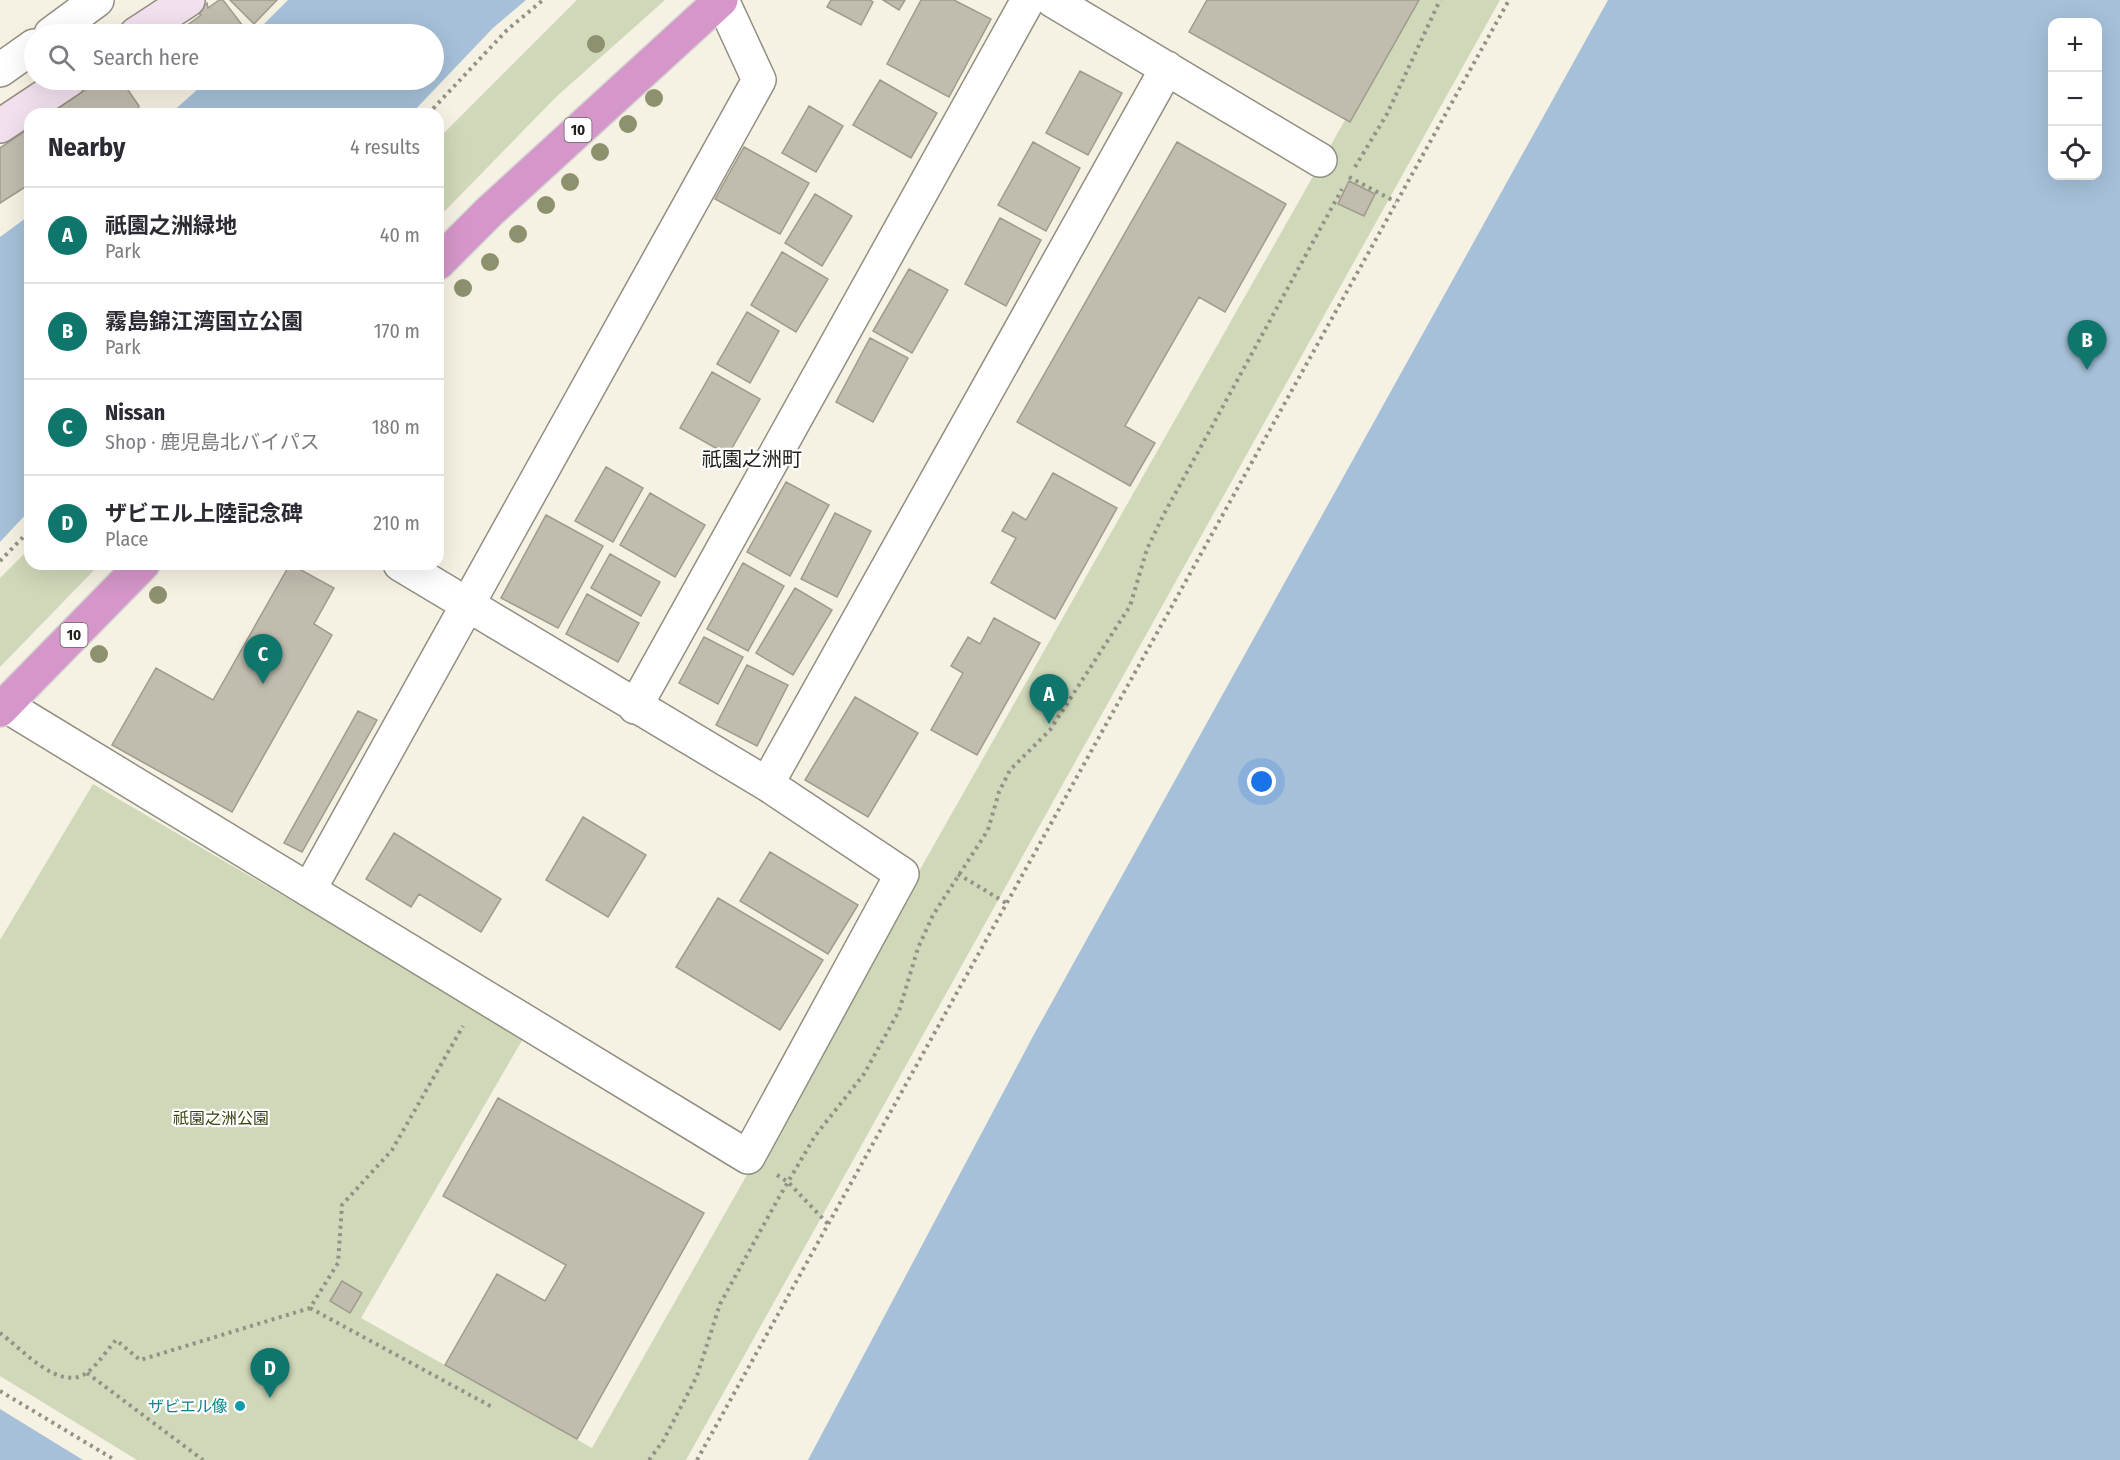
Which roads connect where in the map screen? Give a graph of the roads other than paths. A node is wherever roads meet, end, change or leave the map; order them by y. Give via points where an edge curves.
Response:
1 (98, 0) edge
2 (188, 0) edge
3 (721, 0) edge
4 (1028, 0) edge
5 (1052, 0) edge
6 (65, 24) edge
7 (151, 24) edge
8 (24, 53) edge
9 (1167, 68) junction
10 (0, 70) edge
11 (54, 90) edge
12 (27, 108) edge
13 (24, 110) edge
14 (0, 126) edge
15 (1320, 160) road end
16 (444, 257) edge
17 (137, 570) edge
18 (409, 570) edge
19 (465, 606) junction
20 (635, 707) junction
21 (3, 708) edge
22 (767, 784) junction
23 (309, 890) junction

1 - 6 street
2 - 7 street
3 - 16 highway, 10
3 - 19 street via 759,80
4 - 20 street
5 - 9 street
8 - 10 street
9 - 15 street
9 - 22 street
11 - 12 street
13 - 14 street
17 - 21 highway, 10
18 - 19 street
19 - 20 street
19 - 23 street
20 - 22 street
21 - 23 street
22 - 23 street via 902,874 748,1157

